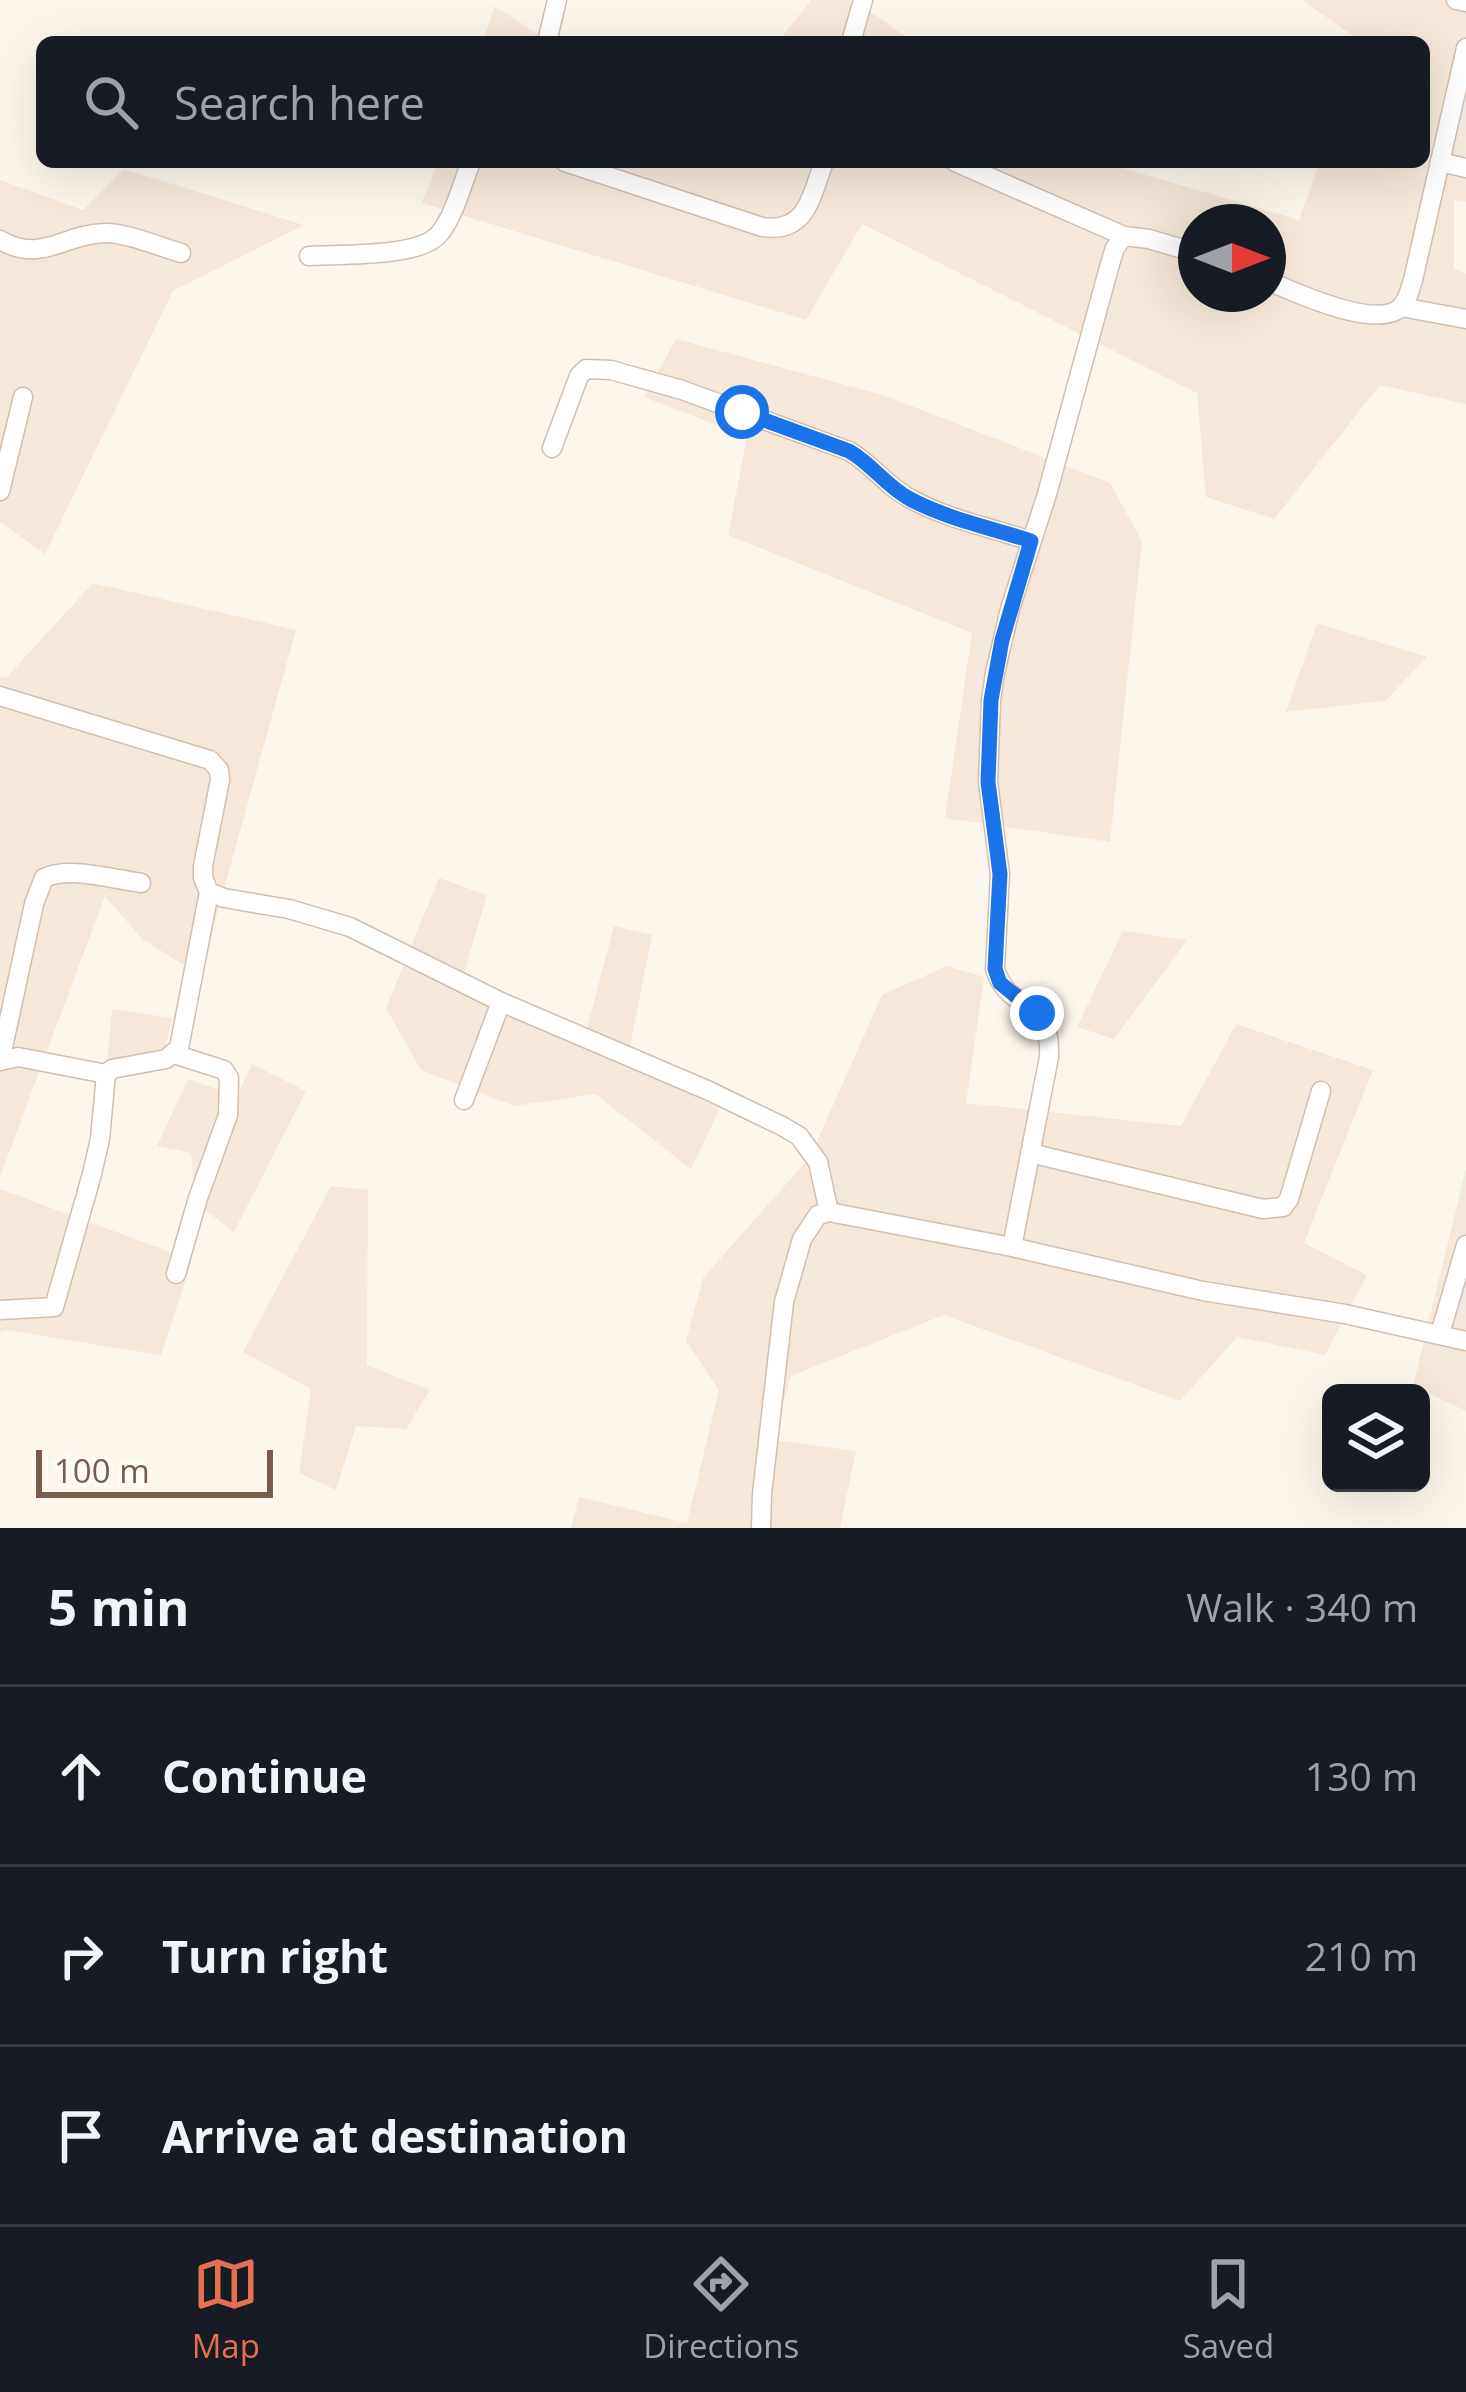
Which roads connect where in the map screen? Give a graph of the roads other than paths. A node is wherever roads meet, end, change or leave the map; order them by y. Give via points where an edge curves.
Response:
1 (557, 0) edge
2 (863, 0) edge
3 (1456, 0) edge
4 (1466, 2) edge
5 (548, 36) edge
6 (853, 36) edge
7 (1466, 48) edge
8 (1440, 162) junction
9 (469, 168) edge
10 (583, 168) edge
11 (822, 168) edge
12 (970, 168) edge
13 (1466, 168) edge
14 (1124, 236) junction
15 (0, 240) edge
16 (1178, 248) edge
17 (181, 253) dead end
18 (309, 256) dead end
19 (1286, 287) edge
20 (1401, 307) junction
21 (1466, 319) edge
22 (23, 397) dead end
23 (552, 448) dead end
24 (0, 488) edge
25 (1031, 541) junction
26 (0, 696) edge
27 (141, 883) dead end
28 (209, 892) junction
29 (501, 1001) junction
30 (174, 1054) junction
31 (0, 1061) edge
32 (106, 1074) junction
33 (1321, 1091) dead end
34 (464, 1100) dead end
35 (1030, 1153) junction
36 (829, 1212) junction
37 (1466, 1245) edge
38 (1012, 1247) junction
39 (176, 1274) dead end
40 (0, 1310) edge
41 (1440, 1334) junction
42 (1466, 1341) edge
43 (761, 1528) edge

1 - 5 street
2 - 6 street
3 - 4 street
7 - 8 street
8 - 13 street
8 - 20 street
9 - 18 street via 436,239 408,249
10 - 11 street via 780,230 808,206
12 - 14 street
14 - 16 street
14 - 25 street
15 - 17 street via 35,251 105,233
19 - 20 street via 1355,312
20 - 21 street
22 - 24 street
23 - 25 street via 579,376 611,370 849,451 912,500
25 - 35 street via 995,673 988,782 1000,874 995,969 1050,1036
26 - 28 street via 210,760 220,780 203,866
27 - 31 street via 67,873 44,878
28 - 29 street via 350,927
28 - 30 street
29 - 34 street
29 - 36 street via 799,1136 818,1162
30 - 32 street
30 - 39 street via 230,1078 226,1126
31 - 32 street
32 - 40 street via 100,1139 54,1306
33 - 35 street via 1289,1199 1274,1209
35 - 38 street
36 - 38 street
36 - 43 street via 802,1239 784,1302
37 - 41 street
38 - 41 street
41 - 42 street

